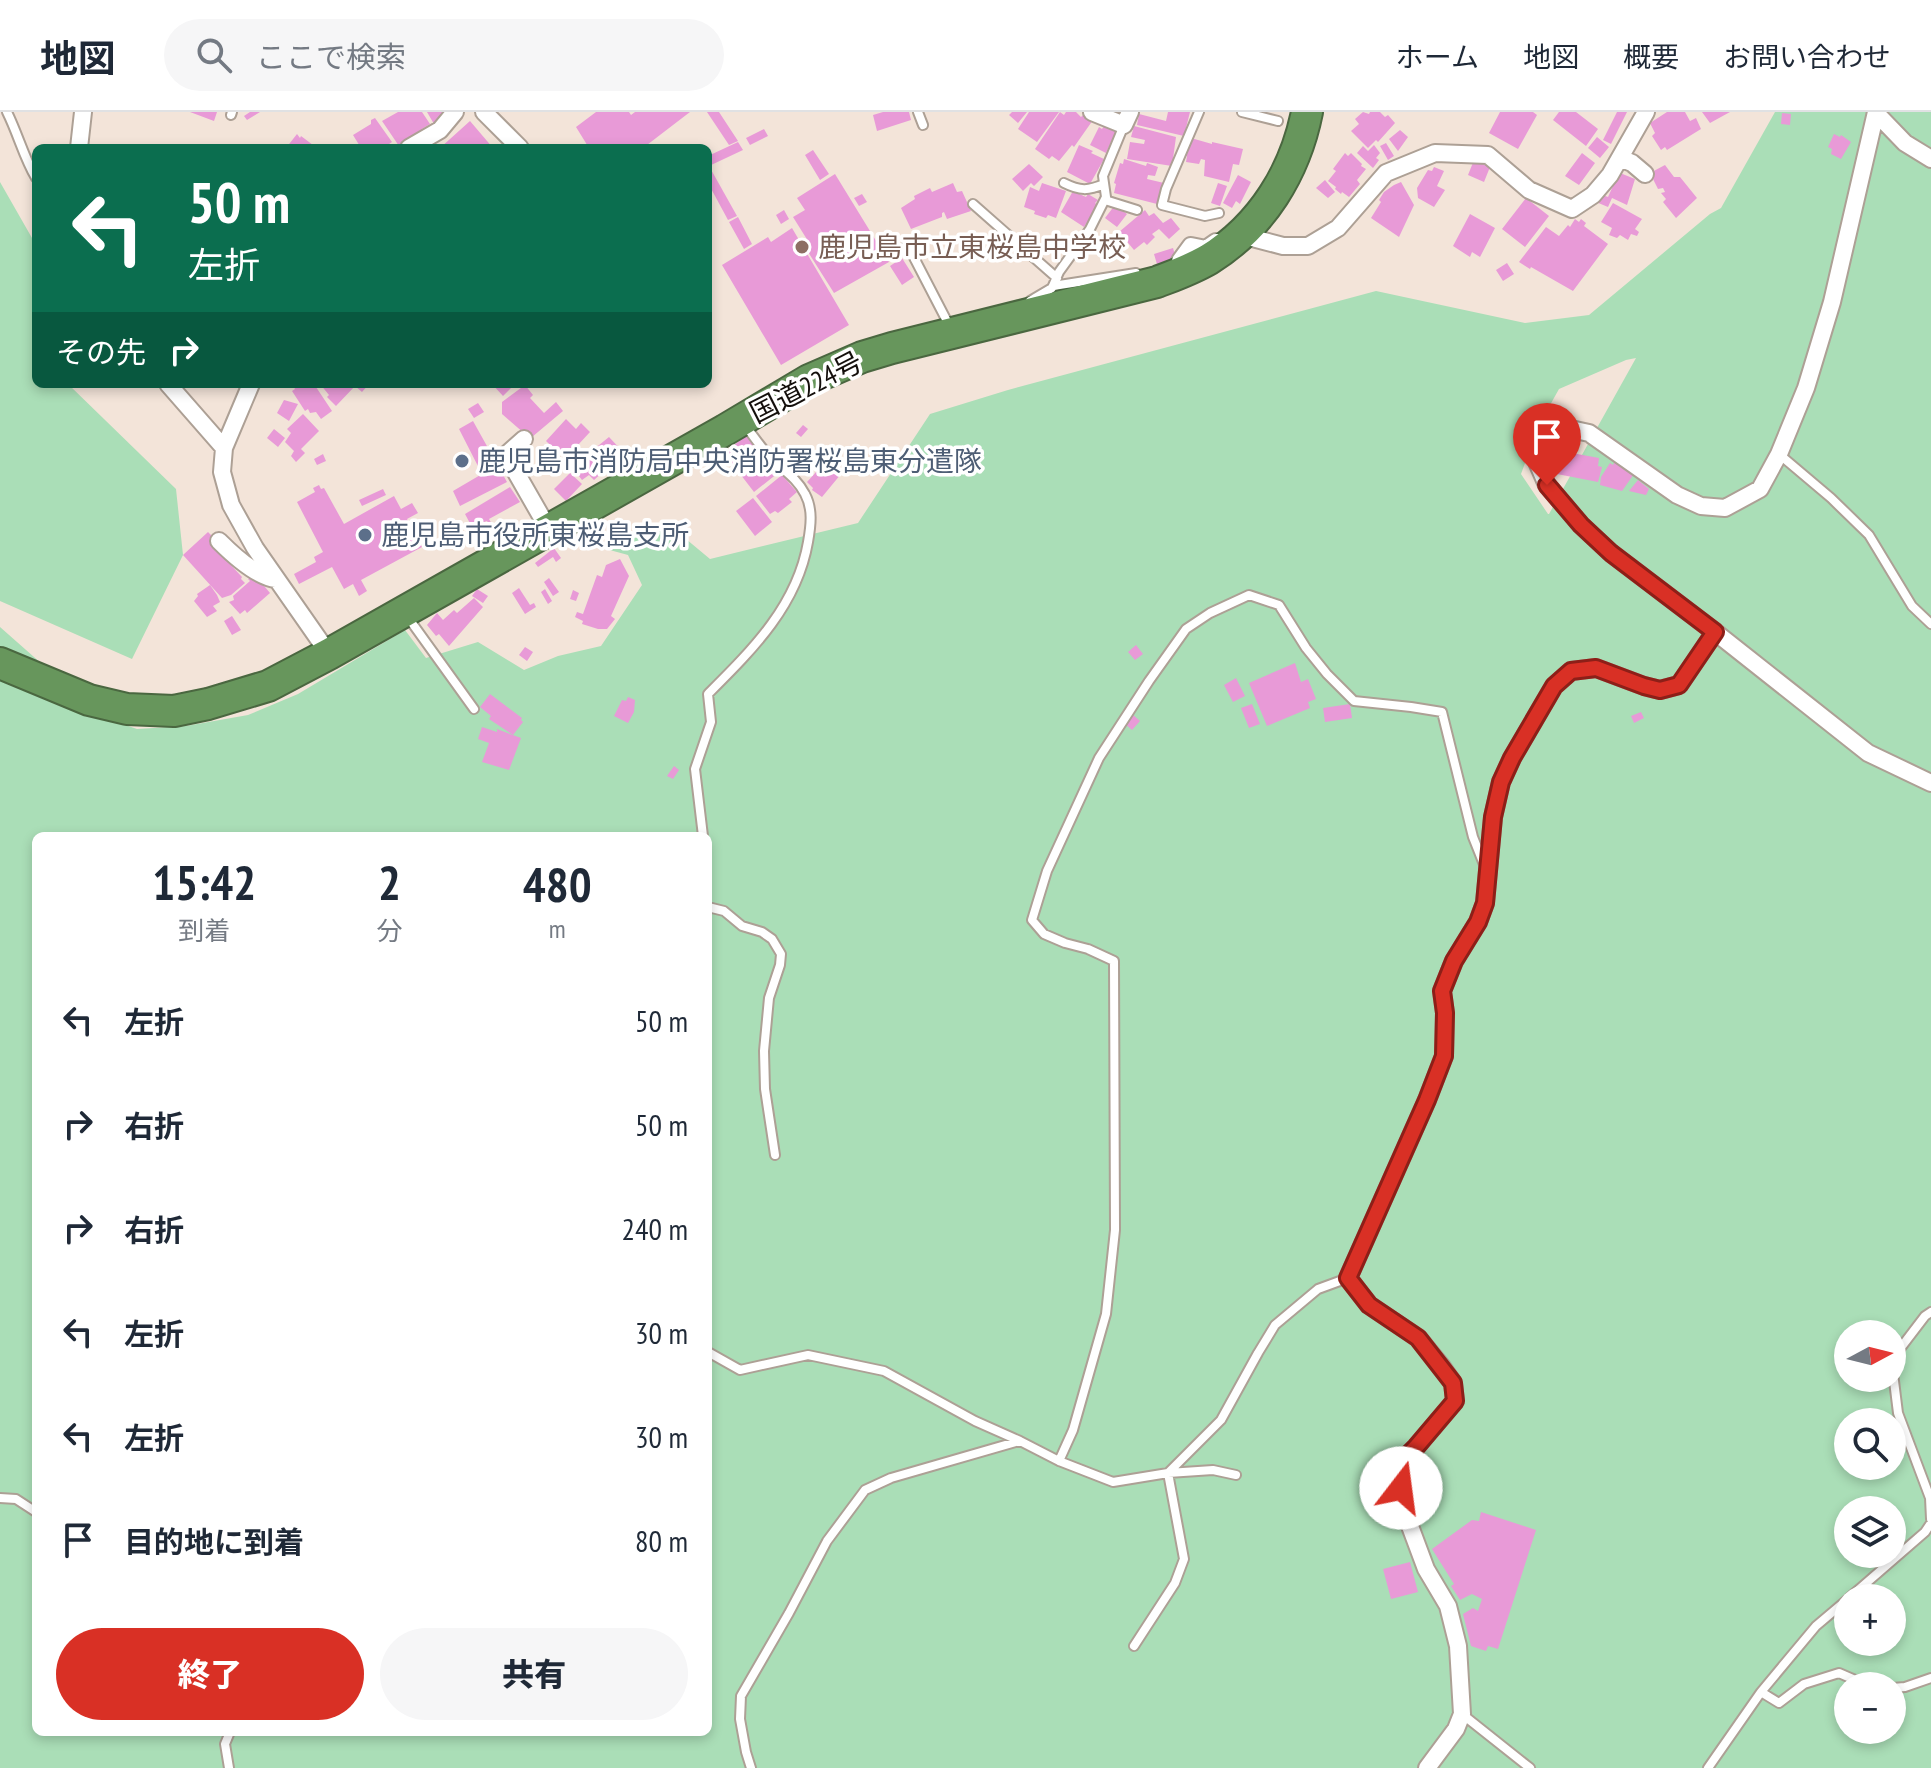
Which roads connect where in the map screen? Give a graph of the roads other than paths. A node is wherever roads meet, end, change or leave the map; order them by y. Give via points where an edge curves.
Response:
1 (7, 112) edge
2 (83, 112) edge
3 (455, 112) edge
4 (484, 112) edge
5 (918, 112) edge
6 (1092, 112) edge
7 (1199, 112) edge
8 (1242, 112) edge
9 (1307, 112) edge
10 (1646, 112) edge
11 (1876, 112) edge
12 (1127, 119) edge
13 (1278, 121) dead end
14 (923, 125) dead end
15 (79, 144) edge
16 (416, 144) edge
17 (516, 144) edge
18 (1620, 158) junction
19 (1931, 159) edge
20 (32, 171) edge
21 (1645, 174) dead end
22 (1064, 183) dead end
23 (1104, 184) junction
24 (1105, 200) junction
25 (973, 204) dead end
26 (1137, 210) dead end
27 (1219, 213) dead end
28 (1248, 227) junction
29 (907, 244) dead end
30 (1173, 244) dead end
31 (1191, 246) junction
32 (1180, 261) dead end
33 (1055, 282) junction
34 (1157, 282) junction
35 (1007, 319) junction
36 (952, 332) junction
37 (172, 388) edge
38 (249, 388) edge
39 (741, 420) junction
40 (524, 439) dead end
41 (224, 448) junction
42 (1779, 454) junction
43 (549, 530) junction
44 (219, 541) dead end
45 (277, 579) junction
46 (404, 612) junction
47 (1931, 624) edge
48 (1715, 632) junction
49 (329, 654) junction
50 (0, 663) edge
51 (474, 709) dead end
52 (1931, 783) edge
53 (703, 832) edge
54 (1488, 876) junction
55 (712, 908) edge
56 (775, 1155) dead end
57 (1348, 1278) junction
58 (1931, 1312) edge
59 (712, 1354) edge
60 (1020, 1441) junction
61 (1059, 1461) junction
62 (1168, 1473) junction
63 (1236, 1475) dead end
64 (0, 1498) edge
65 (32, 1509) edge
66 (1931, 1521) edge
67 (1864, 1584) edge
68 (1834, 1610) edge
69 (1134, 1646) dead end
70 (1834, 1675) edge
71 (1931, 1678) edge
72 (1906, 1687) edge
73 (1761, 1692) junction
74 (1462, 1714) junction
75 (228, 1736) edge
76 (229, 1768) edge
77 (751, 1768) edge
78 (1427, 1768) edge
79 (1530, 1768) edge
80 (1708, 1768) edge

1 - 20 lane
2 - 15 street
3 - 16 street via 440,130
4 - 17 street
5 - 14 lane
6 - 12 street
7 - 27 lane via 1162,205 1205,216
8 - 13 lane
9 - 28 highway, 国道224号 via 1290,169
10 - 18 street
11 - 19 street via 1905,143
11 - 42 street via 1832,302
12 - 23 lane
18 - 21 street
18 - 28 street via 1593,195 1572,209 1529,190 1488,155 1435,153 1386,173 1338,228 1308,246 1283,246
22 - 23 lane via 1085,191
23 - 24 lane
24 - 26 lane
24 - 33 lane
25 - 33 lane
28 - 31 street via 1236,220 1206,249
28 - 34 highway, 国道224号 via 1210,258
29 - 36 lane
30 - 31 street
31 - 32 street
33 - 34 lane via 1145,271
33 - 35 lane
34 - 35 highway, 国道224号
35 - 36 highway, 国道224号
36 - 39 highway, 国道224号 via 862,357 809,380
37 - 41 street
38 - 41 street
39 - 43 highway, 国道224号
39 - 53 lane via 793,477 811,516 807,551 778,618 708,694 711,722 695,769
40 - 43 street via 506,455
41 - 45 street via 222,472 231,505
42 - 47 lane via 1869,535 1912,606
42 - 48 street via 1760,489 1725,508 1701,506 1677,495 1589,433 1566,428 1544,441 1537,462 1547,485 1581,525
43 - 46 highway, 国道224号
44 - 45 street via 268,578
45 - 49 street
46 - 49 highway, 国道224号
46 - 51 lane
48 - 52 street via 1868,753
48 - 54 street via 1679,685 1660,690 1596,668 1571,671 1554,686 1501,782
49 - 50 highway, 国道224号 via 268,686 174,711 127,709 89,700
54 - 57 street via 1478,922 1442,991 1444,1056
54 - 61 lane via 1442,712 1354,701 1306,648 1279,605 1249,595 1186,629 1099,758 1047,871 1032,920 1044,934 1114,961 1115,1230 1106,1314
55 - 56 lane via 762,932 781,954 769,998 764,1051
57 - 62 lane via 1318,1289 1275,1325 1221,1420
57 - 74 street via 1369,1305 1418,1338 1453,1383 1455,1401 1397,1466 1404,1510 1426,1569 1448,1606 1458,1646
58 - 66 lane via 1892,1365 1898,1413 1930,1498
59 - 60 lane via 740,1370 808,1355 884,1371
60 - 61 lane
60 - 77 lane via 865,1490 827,1541 741,1696 740,1719
61 - 62 lane via 1113,1482
62 - 63 lane via 1213,1470
62 - 69 lane via 1184,1559 1175,1583
64 - 65 lane via 16,1499
66 - 67 lane
68 - 73 lane
70 - 73 lane via 1804,1684 1779,1703
71 - 72 lane
73 - 80 lane
74 - 78 street
74 - 79 lane
75 - 76 lane

